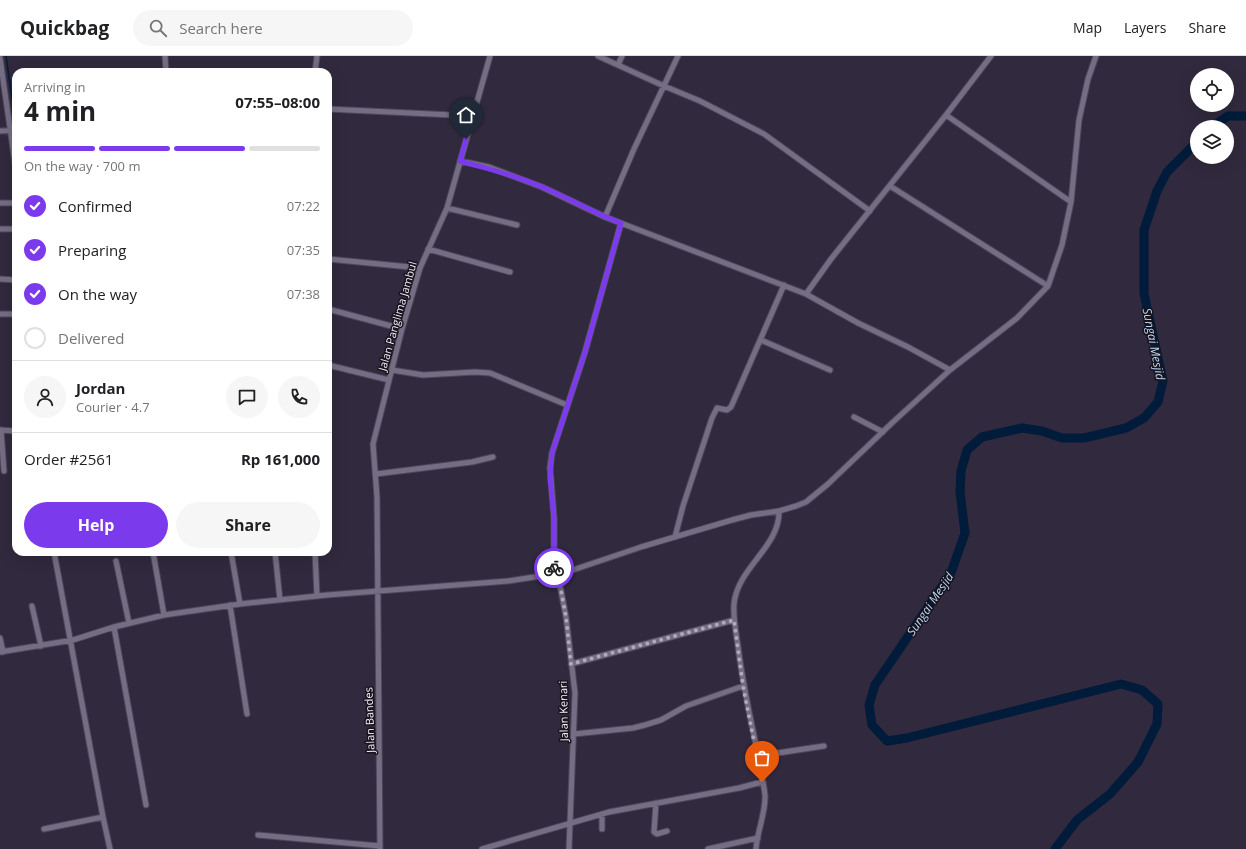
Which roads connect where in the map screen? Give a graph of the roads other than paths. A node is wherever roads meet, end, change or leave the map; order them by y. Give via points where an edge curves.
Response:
1 (165, 56) edge
2 (317, 56) edge
3 (490, 56) edge
4 (598, 56) edge
5 (622, 56) edge
6 (678, 56) edge
7 (991, 56) edge
8 (1096, 56) edge
9 (0, 58) edge
10 (618, 65) junction
11 (166, 68) edge
12 (316, 68) edge
13 (664, 86) junction
14 (2, 88) edge
15 (332, 109) edge
16 (946, 115) junction
17 (473, 116) junction
18 (12, 127) edge
19 (0, 131) edge
20 (12, 131) edge
21 (460, 161) junction
22 (890, 186) junction
23 (1071, 202) junction
24 (0, 203) edge
25 (12, 203) edge
26 (447, 208) junction
27 (870, 211) junction
28 (605, 217) junction
29 (621, 223) junction
30 (517, 225) dead end
31 (0, 229) edge
32 (12, 229) edge
33 (428, 249) junction
34 (332, 259) edge
35 (420, 268) junction
36 (510, 272) dead end
37 (0, 279) edge
38 (12, 280) edge
39 (784, 285) junction
40 (1048, 286) junction
41 (806, 294) junction
42 (332, 310) edge
43 (0, 314) edge
44 (12, 314) edge
45 (402, 329) junction
46 (761, 340) junction
47 (332, 366) edge
48 (392, 370) junction
49 (830, 370) dead end
50 (950, 370) junction
51 (390, 380) junction
52 (567, 404) junction
53 (854, 417) dead end
54 (1, 430) edge
55 (12, 431) edge
56 (883, 432) junction
57 (493, 457) dead end
58 (4, 471) dead end
59 (376, 474) junction
60 (779, 511) junction
61 (675, 537) junction
62 (55, 556) edge
63 (154, 556) edge
64 (232, 556) edge
65 (275, 556) edge
66 (315, 556) edge
67 (116, 560) dead end
68 (556, 574) junction
69 (378, 591) junction
70 (317, 596) junction
71 (280, 600) junction
72 (240, 604) junction
73 (230, 605) junction
74 (32, 606) dead end
75 (164, 615) junction
76 (734, 620) junction
77 (129, 623) junction
78 (114, 627) junction
79 (0, 638) edge
80 (71, 640) junction
81 (41, 646) junction
82 (2, 652) edge
83 (571, 664) junction
84 (743, 686) junction
85 (247, 714) dead end
86 (574, 734) junction
87 (824, 746) dead end
88 (758, 756) junction
89 (762, 782) junction
90 (656, 803) junction
91 (146, 805) dead end
92 (602, 814) junction
93 (103, 817) junction
94 (571, 822) junction
95 (44, 829) dead end
96 (602, 829) dead end
97 (667, 831) dead end
98 (258, 835) dead end
99 (758, 838) junction
100 (380, 847) edge
101 (110, 849) edge
102 (482, 849) edge
103 (569, 849) edge
104 (708, 849) edge
105 (756, 849) edge

1 - 11 street
2 - 12 street
3 - 17 street, Jalan Panglima Jambul
4 - 10 street
5 - 10 street
6 - 13 street
7 - 16 street
8 - 23 street via 1079,120
9 - 14 street
10 - 13 street
13 - 27 street via 700,101 764,134
13 - 28 street
14 - 18 street
15 - 17 street
16 - 22 street
16 - 23 street
17 - 21 street, Jalan Panglima Jambul
19 - 20 street
21 - 26 street, Jalan Panglima Jambul
21 - 28 street via 542,187
22 - 27 street
22 - 40 street
23 - 40 street via 1062,245
24 - 25 street
26 - 30 street
26 - 33 street, Jalan Panglima Jambul
27 - 41 street
28 - 29 street
29 - 39 street
29 - 52 street, Jalan Kenari via 585,352
31 - 32 street
33 - 35 street, Jalan Panglima Jambul
33 - 36 street
34 - 35 street
35 - 45 street, Jalan Panglima Jambul
37 - 38 street
39 - 41 street
39 - 46 street
40 - 50 street via 1017,318
41 - 50 street
42 - 45 street
43 - 44 street
45 - 48 street, Jalan Panglima Jambul
46 - 49 street
46 - 61 street via 731,407 727,410 717,408 712,418
47 - 51 street
48 - 51 street, Jalan Panglima Jambul
48 - 52 street via 424,375 490,373
50 - 56 street
51 - 59 street, Jalan Panglima Jambul via 373,444
52 - 68 street, Jalan Kenari via 550,468
53 - 56 street
54 - 55 street
54 - 58 street
56 - 60 street via 806,502
57 - 59 street
59 - 69 street, Jalan Panglima Jambul
60 - 61 street via 751,515
60 - 76 street via 775,533 737,589
61 - 68 street
62 - 80 street
63 - 75 street
64 - 72 street
65 - 71 street
66 - 70 street
67 - 77 street
68 - 69 street via 508,582
68 - 83 street, Jalan Kenari via 566,617
69 - 70 street
69 - 100 street, Jalan Bandes
70 - 71 street
71 - 72 street
72 - 73 street
73 - 75 street
73 - 85 street
74 - 81 street
75 - 77 street
76 - 83 street
76 - 84 street
77 - 78 street
78 - 80 street
78 - 91 street
79 - 82 street
80 - 81 street
80 - 93 street
81 - 82 street
83 - 86 street, Jalan Kenari via 575,693
84 - 86 street via 686,706 661,720 644,725
84 - 88 street
86 - 94 street, Jalan Kenari
87 - 88 street
88 - 89 street
89 - 90 street
89 - 99 street via 765,796
90 - 92 street
90 - 97 street via 654,832 657,834
92 - 94 street
92 - 96 street
93 - 95 street
93 - 101 street
94 - 102 street
94 - 103 street, Jalan Kenari
98 - 100 street
99 - 104 street
99 - 105 street

